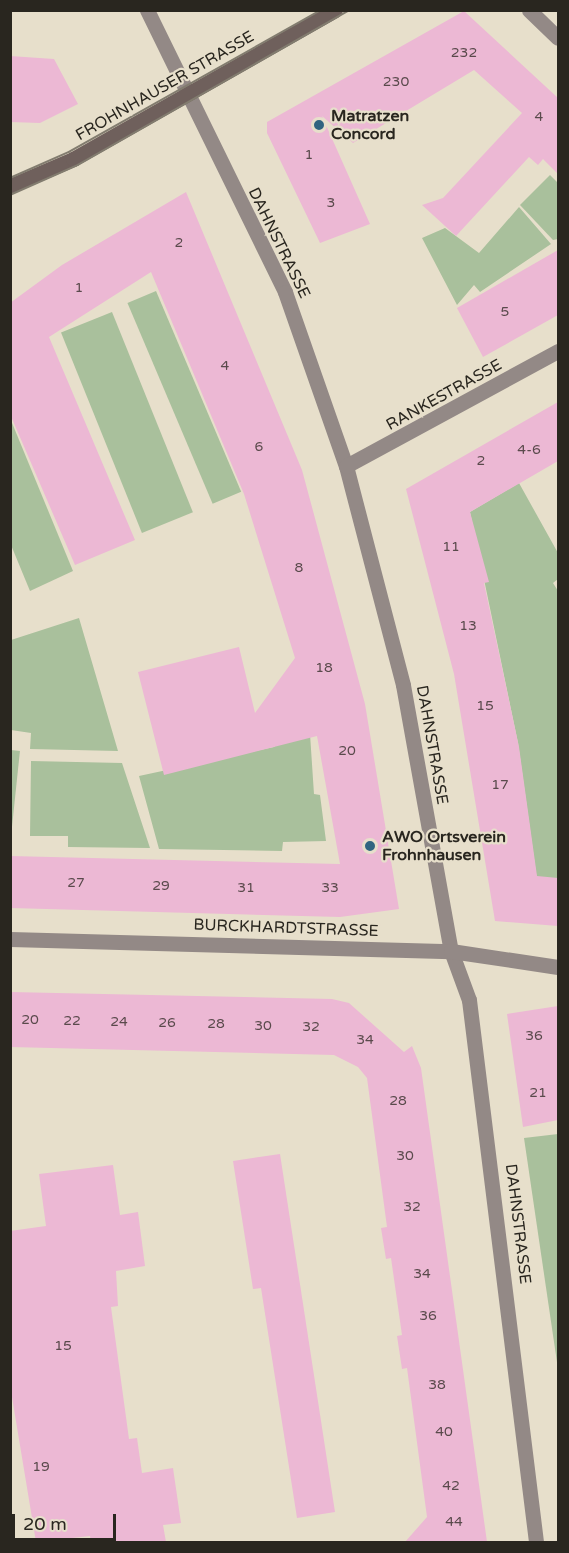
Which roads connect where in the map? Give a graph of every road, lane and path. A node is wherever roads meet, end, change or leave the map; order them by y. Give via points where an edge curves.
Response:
1 (147, 10) edge
2 (334, 10) edge
3 (529, 10) edge
4 (558, 38) edge
5 (187, 93) junction
6 (10, 186) edge
7 (558, 351) edge
8 (346, 466) junction
9 (10, 939) edge
10 (451, 951) junction
11 (558, 967) edge
12 (536, 1542) edge

1 - 5 street, DAHNSTRASSE
2 - 5 main road, FROHNHAUSER STRASSE
3 - 4 street
5 - 6 main road, FROHNHAUSER STRASSE via 73,159
5 - 8 street, DAHNSTRASSE via 285,292
7 - 8 street, RANKESTRASSE
8 - 10 street, DAHNSTRASSE via 403,685
9 - 10 street, BURCKHARDTSTRASSE
10 - 11 street, BURCKHARDTSTRASSE
10 - 12 street, DAHNSTRASSE via 469,1000

